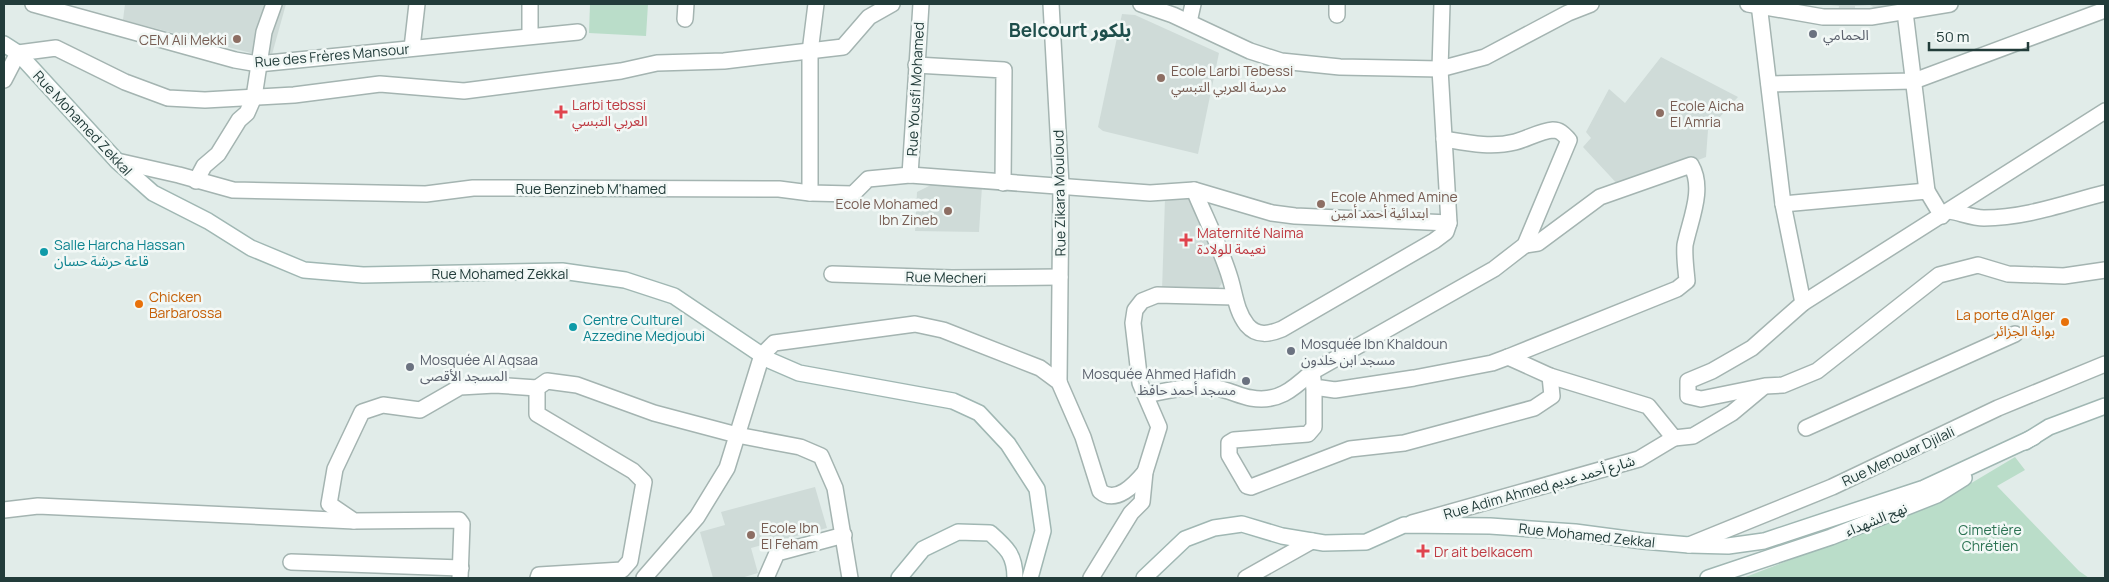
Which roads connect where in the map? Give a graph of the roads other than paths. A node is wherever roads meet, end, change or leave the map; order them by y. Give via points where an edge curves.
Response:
1 (33, 4) edge
2 (274, 4) edge
3 (416, 4) edge
4 (530, 4) edge
5 (686, 4) edge
6 (816, 4) edge
7 (892, 4) edge
8 (921, 4) edge
9 (1051, 4) edge
10 (1141, 4) edge
11 (1193, 4) edge
12 (1442, 4) edge
13 (1591, 4) edge
14 (1756, 4) edge
15 (1950, 4) edge
16 (1906, 12) junction
17 (2103, 13) edge
18 (684, 19) dead end
19 (1189, 22) junction
20 (578, 32) dead end
21 (530, 35) junction
22 (4, 44) edge
23 (412, 48) junction
24 (810, 52) junction
25 (18, 53) junction
26 (258, 64) junction
27 (916, 65) junction
28 (1440, 69) junction
29 (4, 80) edge
30 (1914, 81) junction
31 (1769, 84) junction
32 (254, 96) junction
33 (2105, 111) edge
34 (1444, 140) junction
35 (117, 161) junction
36 (910, 175) junction
37 (196, 181) junction
38 (1003, 182) junction
39 (1061, 185) junction
40 (1194, 190) junction
41 (1927, 191) junction
42 (810, 193) junction
43 (2105, 193) edge
44 (1783, 204) junction
45 (1946, 213) junction
46 (1449, 223) junction
47 (1526, 245) junction
48 (2105, 270) edge
49 (832, 274) dead end
50 (1060, 277) junction
51 (1234, 298) junction
52 (1802, 303) junction
53 (2015, 334) dead end
54 (762, 355) junction
55 (1508, 357) junction
56 (2105, 364) edge
57 (1550, 376) junction
58 (1313, 380) junction
59 (1059, 382) junction
60 (1766, 386) junction
61 (538, 388) junction
62 (1146, 395) junction
63 (2105, 406) edge
64 (1806, 428) dead end
65 (737, 435) junction
66 (2034, 437) junction
67 (1674, 438) junction
68 (1144, 472) junction
69 (4, 510) edge
70 (354, 521) junction
71 (1404, 525) junction
72 (844, 535) junction
73 (1312, 541) junction
74 (1688, 545) junction
75 (546, 560) dead end
76 (291, 562) dead end
77 (460, 573) edge
78 (539, 577) edge
79 (644, 578) edge
80 (766, 578) edge
81 (850, 578) edge
82 (899, 578) edge
83 (1015, 578) edge
84 (1030, 578) edge
85 (1091, 578) edge
86 (1144, 578) edge
87 (1246, 578) edge
88 (1708, 578) edge

1 - 26 street, Rue des Frères Mansour
2 - 26 street
3 - 23 street
4 - 21 street
5 - 18 street
6 - 24 street
7 - 24 street via 869,17 843,47
8 - 27 street, Rue Yousfi Mohamed
9 - 39 street, Rue Zikara Mouloud
10 - 19 street
11 - 19 street
12 - 28 street
13 - 28 street via 1485,57
14 - 16 street via 1823,18
14 - 31 street
15 - 16 street
16 - 30 street
17 - 30 street
19 - 28 street via 1250,51 1281,61
20 - 21 street, Rue des Frères Mansour
21 - 23 street, Rue des Frères Mansour
22 - 25 street, Rue Mohamed Zekkal
23 - 26 street, Rue des Frères Mansour
24 - 32 street via 724,61 657,63 620,71 464,91 380,84 294,95
24 - 42 street
25 - 29 street
25 - 32 street via 56,48 125,82 168,98 205,100
25 - 35 street, Rue Mohamed Zekkal
26 - 32 street
27 - 36 street, Rue Yousfi Mohamed
27 - 38 street via 1004,70
28 - 34 street
30 - 31 street
30 - 41 street
31 - 44 street
32 - 37 street via 247,113 218,154 204,166
33 - 45 street
34 - 46 street
34 - 47 street via 1498,145 1554,130 1562,132 1569,140
35 - 37 street, Rue Benzineb M'hamed
35 - 54 street, Rue Mohamed Zekkal via 153,193 208,221 251,248 304,270 363,275 562,271 626,280 674,296
36 - 38 street, Rue Benzineb M'hamed
36 - 42 street, Rue Benzineb M'hamed via 868,179 852,194
37 - 42 street, Rue Benzineb M'hamed via 233,190 426,194 473,188 779,189
38 - 39 street, Rue Benzineb M'hamed
39 - 40 street, Rue Benzineb M'hamed via 1150,193
39 - 50 street, Rue Zikara Mouloud
40 - 46 street via 1272,213 1295,216
40 - 51 street via 1231,279
41 - 44 street
41 - 45 street
43 - 45 street via 2017,215 1982,218
44 - 52 street
45 - 52 street
46 - 51 street via 1446,232 1434,241 1269,334 1248,325
47 - 55 street via 1538,243 1600,197 1691,165 1696,173 1693,214 1685,247 1687,280 1677,288
47 - 58 street via 1494,269
48 - 60 street via 2064,276 2008,274 1978,265 1939,275 1817,371 1784,385
49 - 50 street, Rue Mecheri
50 - 59 street, Rue Zikara Mouloud
51 - 62 street via 1157,295 1142,301 1135,310 1133,322 1140,383
52 - 60 street via 1752,348 1688,381 1687,386 1691,398 1701,399
53 - 64 street
54 - 59 street via 774,343 914,324 943,330 991,347 1040,368
54 - 65 street
54 - 84 street, Rue Mohamed Zekkal via 799,373 953,401 979,413 1008,444 1038,489 1043,531
55 - 57 street
55 - 58 street via 1414,378 1335,390
56 - 74 street, Rue Menouar Djilali via 1998,408 1832,487
57 - 58 street via 1552,396 1534,408 1404,443 1350,449 1252,487 1247,486 1229,456 1229,443 1308,434 1314,426
57 - 67 street via 1648,406
58 - 62 street via 1275,398 1253,399 1215,388 1186,387
59 - 68 street via 1083,437 1100,491 1111,497 1133,486
60 - 67 street, Rue Adim Ahmed شارع أحمد عديم via 1732,413 1693,436
61 - 65 street via 547,381 577,386 654,413
61 - 70 street via 460,387 420,410 383,405 362,412 335,469 329,504
61 - 78 street via 537,414 633,471 644,482 630,561 622,570
62 - 68 street via 1159,427
63 - 66 street via 2049,427
65 - 72 street via 800,447 821,456 835,488
65 - 79 street via 727,468 697,517
66 - 74 street, Rue Mohamed Zekkal via 1924,488 1764,541 1728,546
66 - 88 street, نهج الشهداء via 1937,495 1831,537
67 - 71 street, Rue Adim Ahmed شارع أحمد عديم via 1639,459
68 - 85 street via 1142,502 1131,513
69 - 70 street via 38,506
70 - 77 street via 459,520 462,524
71 - 73 street, Rue Mohamed Zekkal via 1366,542
71 - 74 street, Rue Mohamed Zekkal via 1490,526
72 - 80 street via 777,553
72 - 81 street
73 - 86 street, Rue Mohamed Zekkal via 1242,524 1214,528 1185,539
73 - 87 street
75 - 78 street
76 - 77 street
82 - 83 street via 922,549 958,532 990,533 1006,546 1015,563

